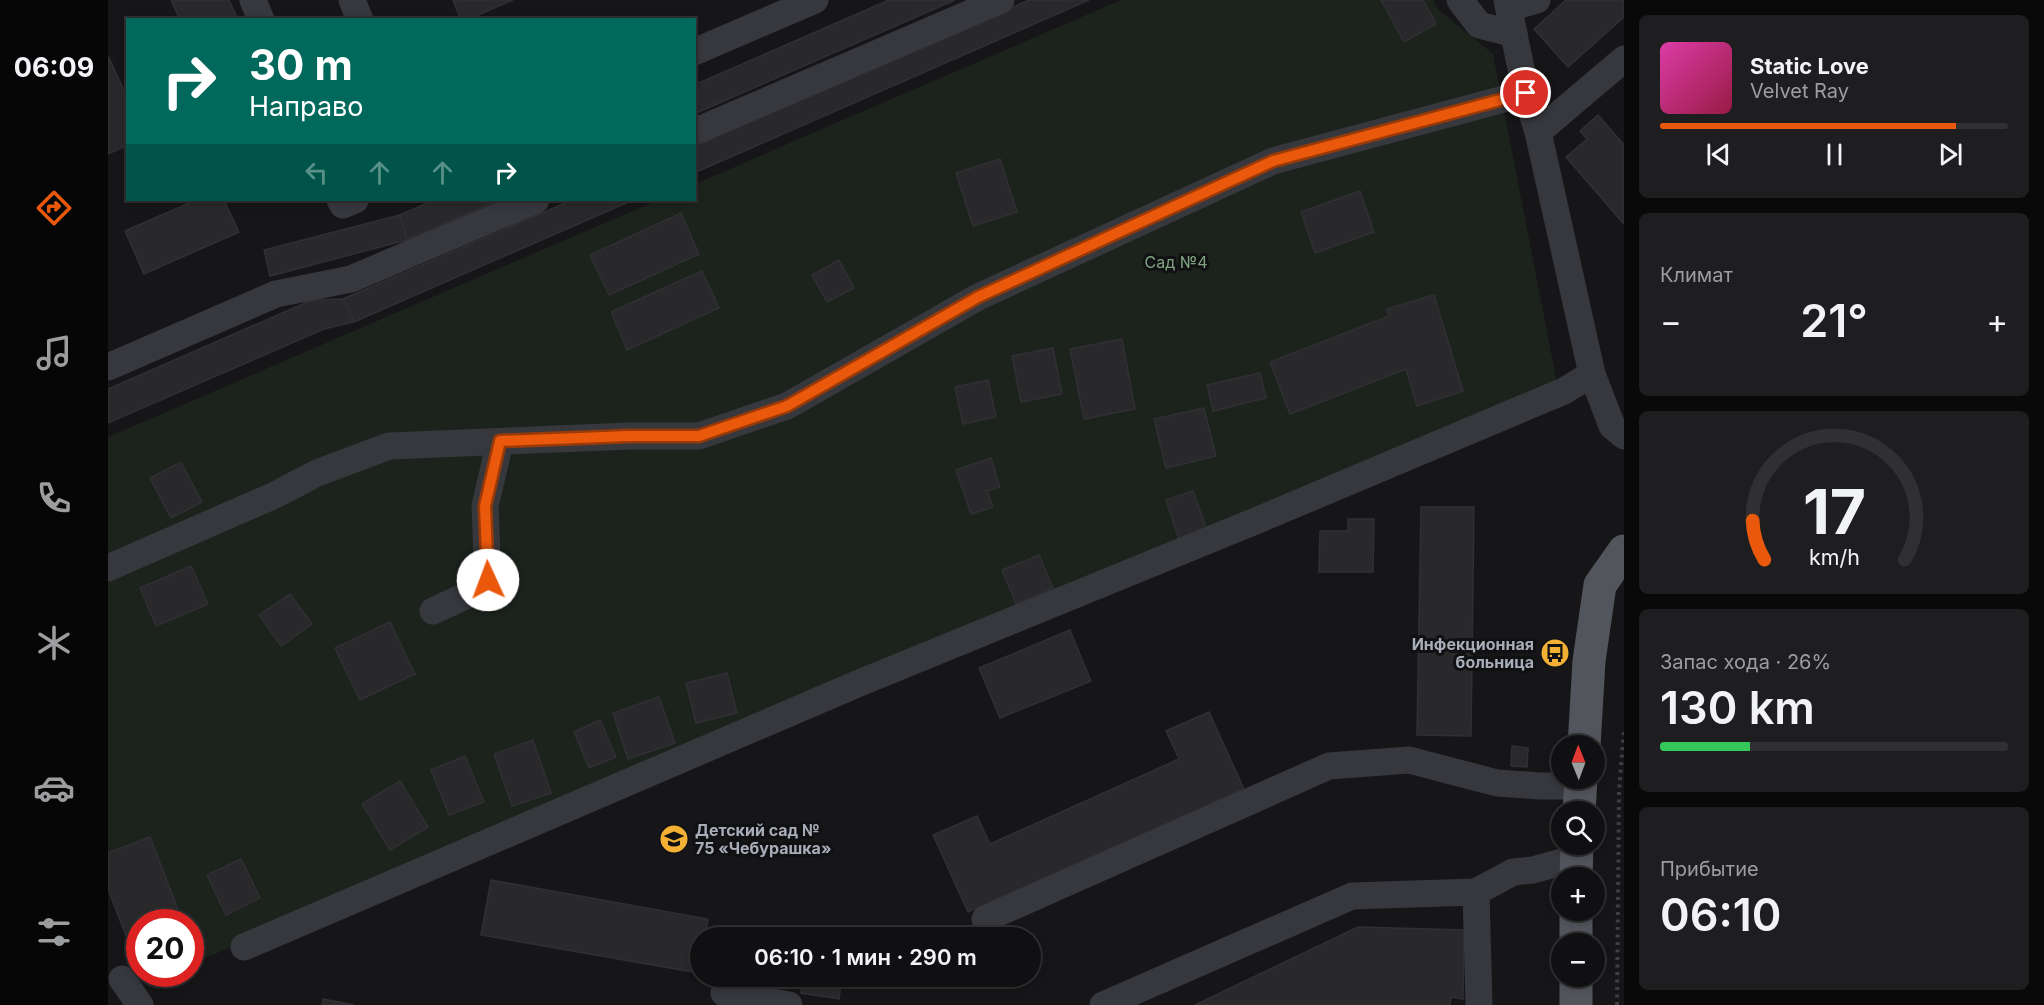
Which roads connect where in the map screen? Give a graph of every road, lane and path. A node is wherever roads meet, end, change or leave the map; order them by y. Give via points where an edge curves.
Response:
1 (253, 0) edge
2 (352, 0) edge
3 (815, 0) edge
4 (1001, 0) edge
5 (1460, 0) edge
6 (1537, 0) edge
7 (1510, 14) edge
8 (260, 18) edge
9 (359, 18) edge
10 (696, 51) edge
11 (1624, 59) edge
12 (1526, 93) junction
13 (696, 131) edge
14 (1538, 132) junction
15 (341, 201) edge
16 (353, 201) edge
17 (534, 201) edge
18 (108, 367) edge
19 (1592, 374) junction
20 (1624, 436) edge
21 (500, 441) junction
22 (1624, 551) edge
23 (108, 568) edge
24 (434, 612) dead end
25 (1624, 730) edge
26 (1585, 735) edge
27 (1580, 792) edge
28 (1577, 860) edge
29 (1476, 892) junction
30 (985, 919) dead end
31 (244, 947) dead end
32 (122, 979) dead end
33 (1576, 987) edge
34 (724, 993) dead end
35 (140, 1005) edge
36 (789, 1005) edge
37 (1103, 1005) edge
38 (1479, 1005) edge
39 (1576, 1005) edge
40 (1617, 1005) edge

1 - 8 lane
2 - 9 lane
3 - 10 lane
4 - 13 lane
5 - 7 lane via 1479,25
6 - 7 lane
7 - 12 lane
11 - 14 lane
12 - 14 lane
12 - 21 lane via 1273,161 978,297 787,406 765,414 699,436
14 - 19 lane
15 - 16 lane via 343,205
17 - 18 lane via 351,279 276,294
19 - 20 lane via 1612,426
19 - 31 lane via 1564,391 857,684
21 - 23 lane via 389,446 317,472 275,495
21 - 24 lane via 485,506 488,580 476,591
22 - 26 main road via 1600,585 1589,661
25 - 40 path via 1619,791
27 - 30 lane via 1497,783 1409,760 1329,766
28 - 29 lane via 1513,872
29 - 37 lane via 1352,896
29 - 38 lane
32 - 35 lane
33 - 39 main road
34 - 36 lane

